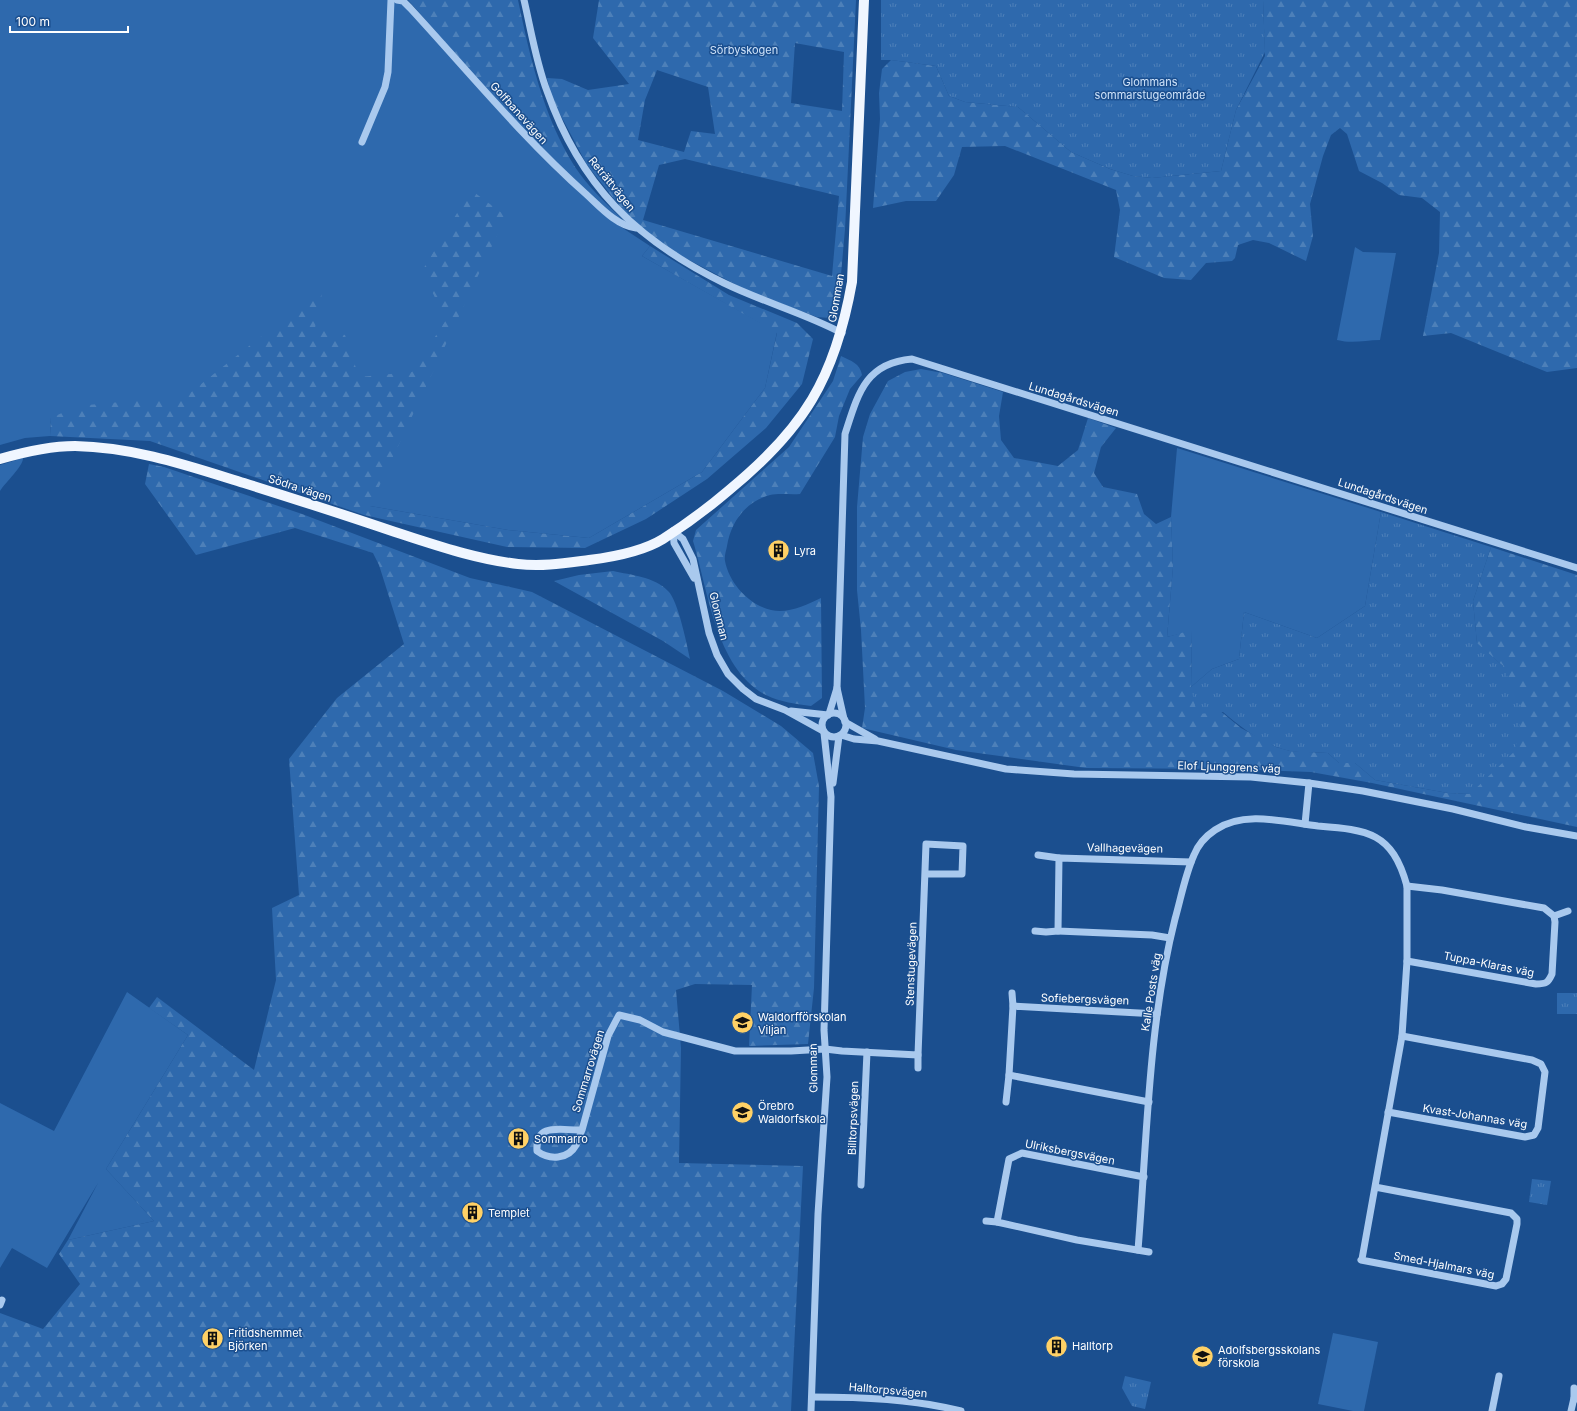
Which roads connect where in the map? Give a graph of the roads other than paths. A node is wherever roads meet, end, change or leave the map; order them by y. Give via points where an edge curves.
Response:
1 (391, 0) edge
2 (397, 0) edge
3 (524, 0) edge
4 (864, 0) edge
5 (362, 142) dead end
6 (636, 228) junction
7 (842, 333) junction
8 (0, 459) edge
9 (673, 531) junction
10 (1577, 568) edge
11 (837, 688) junction
12 (784, 710) junction
13 (828, 715) junction
14 (845, 720) junction
15 (824, 732) junction
16 (840, 736) junction
17 (878, 741) junction
18 (1309, 783) junction
19 (831, 797) junction
20 (1305, 824) junction
21 (1577, 836) edge
22 (1038, 856) dead end
23 (1059, 858) junction
24 (1191, 862) junction
25 (926, 874) junction
26 (1407, 886) junction
27 (1568, 911) dead end
28 (1554, 916) junction
29 (1034, 931) dead end
30 (1058, 931) junction
31 (1170, 938) junction
32 (1407, 961) junction
33 (1012, 993) dead end
34 (1013, 1006) junction
35 (1157, 1014) junction
36 (1402, 1036) junction
37 (825, 1049) junction
38 (867, 1052) junction
39 (918, 1054) junction
40 (918, 1068) dead end
41 (1009, 1074) junction
42 (1006, 1102) dead end
43 (1149, 1102) junction
44 (1388, 1112) junction
45 (582, 1130) junction
46 (1144, 1178) junction
47 (861, 1185) dead end
48 (1374, 1187) junction
49 (986, 1221) dead end
50 (996, 1222) junction
51 (1138, 1250) junction
52 (1149, 1252) dead end
53 (1362, 1259) joint
54 (1499, 1376) dead end
55 (1574, 1388) dead end
56 (812, 1397) junction
57 (1575, 1398) edge
58 (812, 1411) edge
59 (961, 1411) edge
60 (1492, 1411) edge
61 (1571, 1411) edge

1 - 5 street via 385,87
2 - 6 street, Golfbanevägen via 403,1 410,8 549,161 609,215 627,227
3 - 6 street, Reträttvägen via 546,90 568,141 602,192
4 - 7 main road, Glomman via 852,282
6 - 7 street, Reträttvägen via 699,270 755,298
7 - 9 main road, Glomman via 821,386 777,448 720,498
8 - 9 main road, Södra vägen via 49,448 74,446 148,455 301,501 467,556 520,564 555,564 592,559 660,533
9 - 12 street, Glomman via 683,539 693,558 709,634 728,674 756,699
10 - 11 street, Lundagårdsvägen via 912,359 898,360 884,365 874,373 855,403 845,434
11 - 13 street, Lundagårdsvägen
11 - 14 street, Lundagårdsvägen
12 - 13 street, Glomman
12 - 15 street, Glomman
13 - 14 street via 836,714
13 - 15 street via 822,722
14 - 16 street via 846,726
14 - 17 street, Elof Ljunggrens väg
15 - 16 street via 832,737
15 - 19 street, Glomman
16 - 17 street, Elof Ljunggrens väg
16 - 19 street, Glomman
17 - 18 street, Elof Ljunggrens väg via 1006,769 1074,774 1229,776
18 - 20 street
18 - 21 street, Elof Ljunggrens väg via 1363,791
19 - 37 street, Glomman
20 - 24 street, Kalle Posts väg via 1254,819 1227,823 1205,838
20 - 26 street, Kalle Posts väg via 1347,828 1382,840 1394,853
22 - 23 street, Vallhagevägen
23 - 24 street, Vallhagevägen
23 - 30 street
24 - 31 street, Kalle Posts väg
25 - 25 street, Stenstugevägen via 926,844 962,846 962,874
25 - 39 street, Stenstugevägen
26 - 28 street via 1544,908
26 - 32 street, Kalle Posts väg
27 - 28 street
28 - 32 street, Tuppa-Klaras väg via 1552,974 1549,982 1545,984
29 - 30 street
30 - 31 street via 1152,934
31 - 35 street, Kalle Posts väg
32 - 36 street, Kalle Posts väg
33 - 34 street
34 - 35 street, Sofiebergsvägen
34 - 41 street
35 - 43 street, Kalle Posts väg
36 - 44 street, Kalle Posts väg
36 - 44 street, Kvast-Johannas väg via 1532,1060 1541,1064 1545,1072 1538,1128 1534,1135 1526,1137
37 - 38 street
37 - 45 street, Sommarrovägen via 735,1051 663,1032 640,1020 619,1015 608,1036
37 - 56 street, Glomman via 827,1077 818,1214
38 - 39 street
38 - 47 street, Billtorpsvägen
39 - 40 street, Stenstugevägen
41 - 42 street
41 - 43 street
43 - 46 street, Kalle Posts väg
44 - 48 street, Kalle Posts väg
45 - 45 street, Sommarrovägen via 547,1130 536,1144 537,1151 549,1156 560,1157 568,1154 576,1145
46 - 50 street, Ulriksbergsvägen via 1017,1154 1009,1159
46 - 51 street, Kalle Posts väg
48 - 53 street, Kalle Posts väg
48 - 53 street, Smed-Hjalmars väg via 1511,1213 1517,1219 1517,1224 1506,1279 1500,1286
49 - 50 street
50 - 51 street
51 - 52 street
54 - 60 street
55 - 57 street
56 - 58 street, Glomman
56 - 59 street, Halltorpsvägen via 880,1398
57 - 61 street

